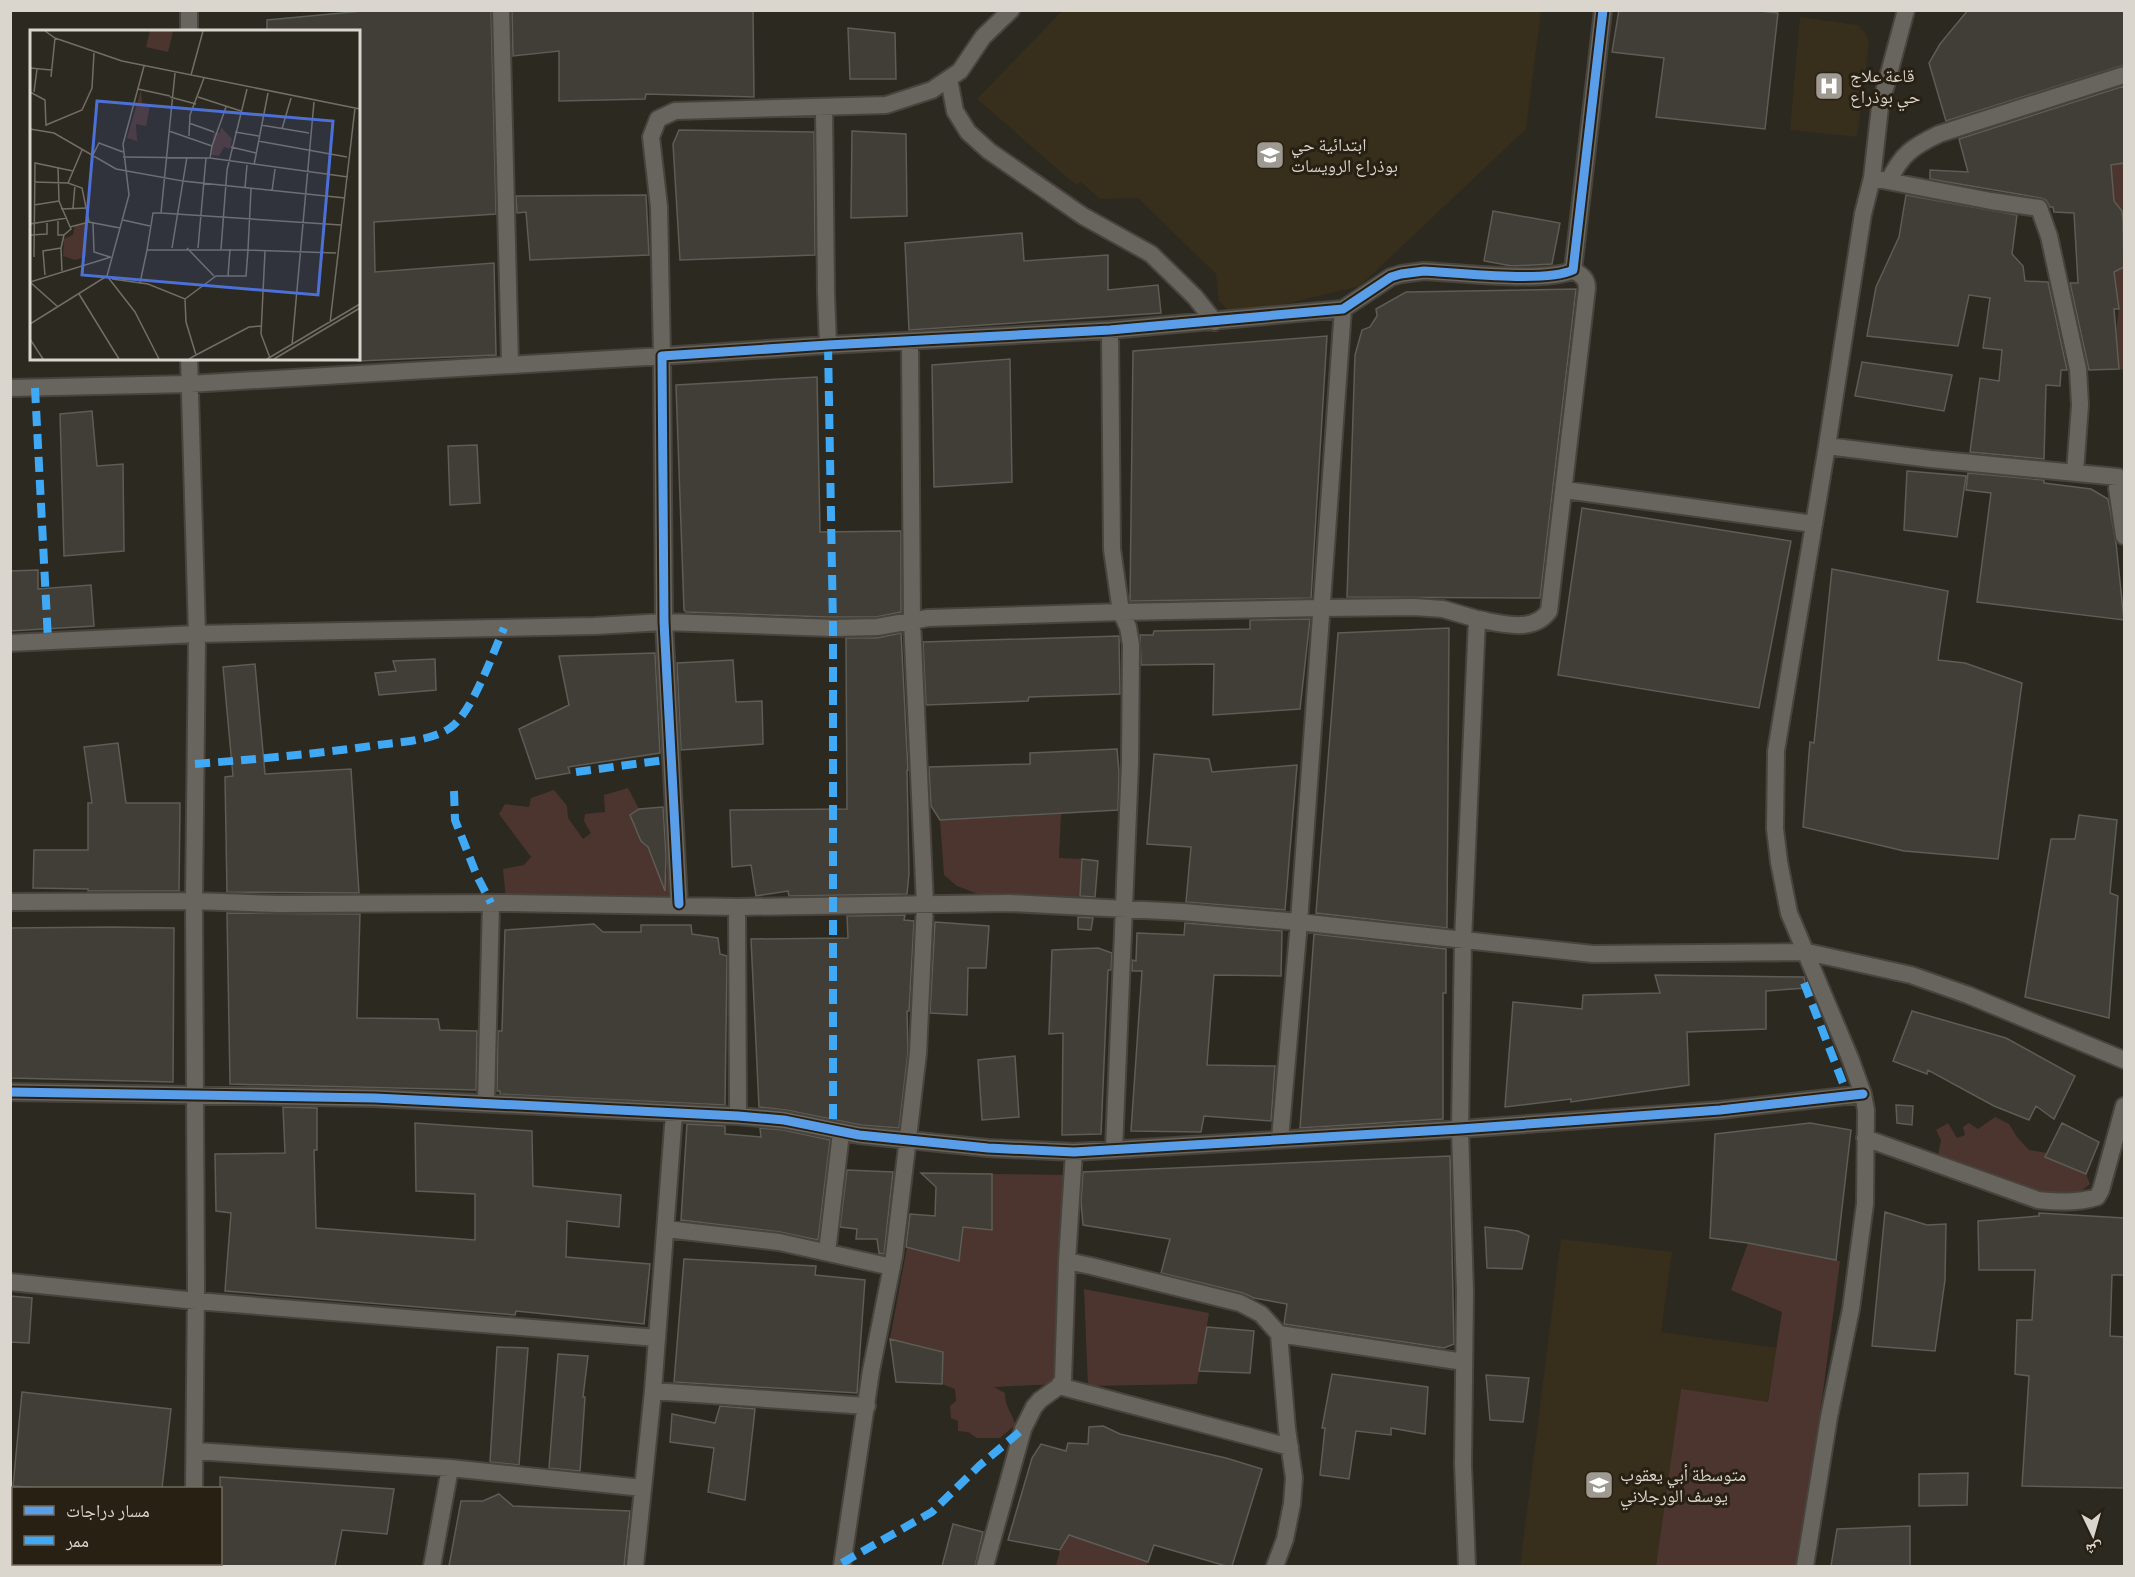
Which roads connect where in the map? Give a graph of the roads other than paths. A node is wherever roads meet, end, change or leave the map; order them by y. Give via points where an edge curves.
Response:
1 (189, 10) edge
2 (501, 10) edge
3 (1011, 10) edge
4 (1603, 10) edge
5 (1906, 10) edge
6 (189, 30) edge
7 (2124, 75) edge
8 (949, 79) junction
9 (824, 107) junction
10 (1872, 178) junction
11 (1889, 181) junction
12 (1573, 270) junction
13 (1343, 309) junction
14 (1215, 322) junction
15 (1110, 330) junction
16 (910, 341) junction
17 (828, 345) junction
18 (662, 356) junction
19 (189, 360) edge
20 (510, 364) junction
21 (189, 384) junction
22 (10, 388) edge
23 (1827, 446) junction
24 (2075, 472) junction
25 (2121, 476) edge
26 (1564, 490) junction
27 (1814, 524) junction
28 (2124, 536) edge
29 (1321, 608) junction
30 (1121, 612) junction
31 (1477, 619) junction
32 (912, 621) junction
33 (664, 622) junction
34 (197, 634) junction
35 (10, 643) edge
36 (194, 901) junction
37 (10, 902) edge
38 (491, 903) junction
39 (679, 904) junction
40 (925, 904) junction
41 (737, 907) junction
42 (1124, 908) junction
43 (1299, 922) junction
44 (1463, 940) junction
45 (1807, 952) junction
46 (2124, 1060) edge
47 (10, 1092) edge
48 (1863, 1094) junction
49 (194, 1096) junction
50 (486, 1103) junction
51 (2124, 1106) edge
52 (674, 1113) junction
53 (738, 1116) junction
54 (1460, 1129) junction
55 (841, 1133) junction
56 (1865, 1138) junction
57 (1280, 1139) junction
58 (909, 1140) junction
59 (1114, 1149) junction
60 (1074, 1152) junction
61 (666, 1229) junction
62 (826, 1252) junction
63 (1067, 1262) junction
64 (892, 1267) junction
65 (10, 1282) edge
66 (196, 1300) junction
67 (1279, 1334) junction
68 (657, 1338) junction
69 (1464, 1362) junction
70 (1059, 1386) junction
71 (652, 1391) junction
72 (867, 1406) junction
73 (1290, 1447) junction
74 (195, 1450) junction
75 (450, 1468) junction
76 (194, 1487) edge
77 (643, 1488) junction
78 (432, 1566) edge
79 (635, 1566) edge
80 (842, 1566) edge
81 (985, 1566) edge
82 (1275, 1566) edge
83 (1467, 1566) edge
84 (1805, 1566) edge

1 - 6 street
2 - 20 street
3 - 8 street via 983,36 960,71
4 - 12 street
5 - 10 street via 1880,107
7 - 11 street via 1939,134 1905,153
8 - 9 street via 932,90 886,105
8 - 14 street via 955,111 968,132 1083,216 1151,254
9 - 17 street
9 - 18 street via 675,111 658,119 651,137 659,207
10 - 11 street
10 - 23 street via 1861,225
11 - 24 street via 2037,207 2041,211 2078,369 2080,405
12 - 13 street via 1532,276 1410,272 1391,278
12 - 26 street via 1587,282 1587,288
13 - 14 street
13 - 29 street
14 - 15 street
15 - 16 street
15 - 30 street via 1113,549
16 - 17 street
16 - 32 street
17 - 18 street
18 - 20 street
18 - 33 street
19 - 21 street
20 - 21 street
21 - 22 street
21 - 34 street
23 - 24 street
23 - 27 street
24 - 25 street
25 - 28 street via 2117,488
26 - 27 street
26 - 31 street via 1549,611 1541,621 1527,625
27 - 45 street via 1776,751 1775,829 1789,913
29 - 30 street
29 - 31 street via 1443,609
29 - 43 street
30 - 32 street
30 - 42 street via 1131,645
31 - 44 street
32 - 33 street via 833,628
32 - 40 street
33 - 34 street
33 - 39 street
34 - 35 street
34 - 36 street
36 - 37 street
36 - 38 street
36 - 49 street
38 - 39 street
38 - 50 street
39 - 41 street
40 - 41 street
40 - 42 street
40 - 58 street via 918,1053
41 - 53 street
42 - 43 street
42 - 59 street
43 - 44 street
43 - 57 street
44 - 45 street via 1593,954
44 - 54 street
45 - 46 street via 1911,975
45 - 48 street
47 - 49 street
48 - 54 street via 1720,1110
48 - 56 street
49 - 50 street
49 - 66 street
50 - 52 street
51 - 56 street via 2101,1190 2097,1197 2083,1202 2038,1200
52 - 53 street
52 - 61 street
53 - 55 street via 784,1120
54 - 57 street
54 - 69 street
55 - 58 street
55 - 62 street
56 - 84 street via 1865,1204 1852,1297
57 - 59 street
58 - 60 street
58 - 64 street
59 - 60 street
60 - 63 street
61 - 62 street via 733,1235
61 - 68 street
62 - 64 street
63 - 67 street via 1240,1303 1261,1314
63 - 70 street via 1064,1374
64 - 72 street
65 - 66 street
66 - 68 street
66 - 74 street
67 - 69 street
67 - 73 street
68 - 71 street
69 - 83 street
70 - 73 street
70 - 81 street via 1034,1407 1023,1429
71 - 72 street
71 - 77 street
72 - 80 street
73 - 82 street via 1292,1503
74 - 75 street
74 - 76 street
75 - 77 street
75 - 78 street
77 - 79 street

